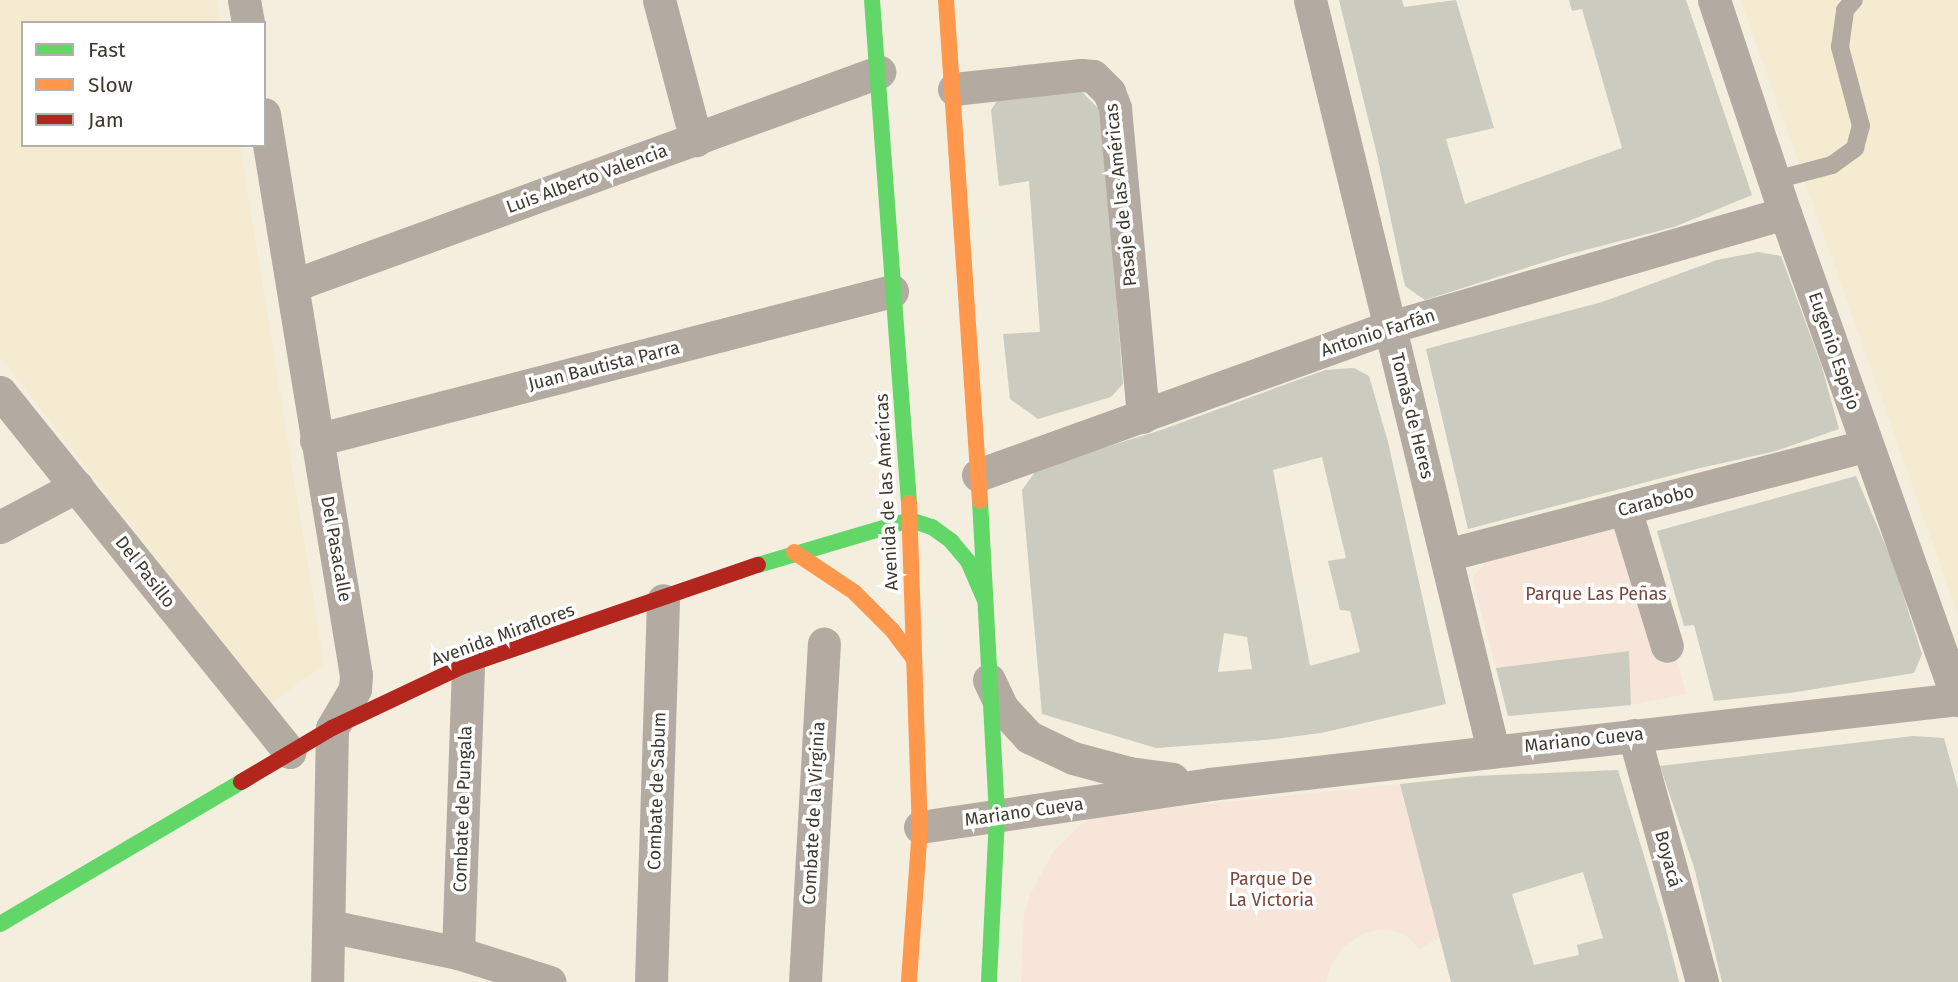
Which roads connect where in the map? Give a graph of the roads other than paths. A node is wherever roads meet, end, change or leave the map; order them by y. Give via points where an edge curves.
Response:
1 (244, 0) edge
2 (659, 0) edge
3 (872, 0) edge
4 (946, 0) edge
5 (1310, 0) edge
6 (1714, 0) edge
7 (1854, 0) edge
8 (248, 21) edge
9 (879, 72) junction
10 (954, 89) junction
11 (266, 125) edge
12 (696, 139) junction
13 (1775, 180) junction
14 (1785, 213) junction
15 (294, 285) junction
16 (892, 292) junction
17 (1390, 327) junction
18 (0, 392) edge
19 (1143, 417) junction
20 (316, 440) junction
21 (1867, 445) junction
22 (978, 475) junction
23 (77, 486) junction
24 (1625, 509) junction
25 (911, 520) junction
26 (0, 527) edge
27 (794, 552) junction
28 (1446, 555) junction
29 (985, 598) junction
30 (663, 600) junction
31 (824, 644) dead end
32 (1667, 646) dead end
33 (913, 658) junction
34 (468, 665) junction
35 (989, 680) junction
36 (1958, 699) edge
37 (332, 728) junction
38 (1634, 735) junction
39 (1493, 750) junction
40 (289, 752) junction
41 (1210, 784) junction
42 (997, 817) junction
43 (920, 827) junction
44 (0, 924) edge
45 (328, 926) junction
46 (458, 953) junction
47 (327, 982) edge
48 (550, 982) edge
49 (651, 982) edge
50 (805, 982) edge
51 (909, 982) edge
52 (989, 982) edge
53 (1702, 982) edge

1 - 8 street
2 - 12 street
3 - 9 main road, Avenida de las Américas
4 - 10 main road
5 - 17 street, Tomás de Heres
6 - 13 street, Eugenio Espejo
7 - 13 lane via 1845,10 1840,47 1861,126 1855,148 1832,165
9 - 12 street, Luis Alberto Valencia
9 - 16 main road, Avenida de las Américas
10 - 19 street, Pasaje de las Américas via 1081,75 1093,76 1109,92 1115,108
10 - 22 main road
11 - 15 street, Del Pasacalle
12 - 15 street, Luis Alberto Valencia
13 - 14 street, Eugenio Espejo
14 - 17 street, Antonio Farfán
14 - 21 street, Eugenio Espejo
15 - 20 street, Del Pasacalle
16 - 20 street, Juan Bautista Parra
16 - 25 main road, Avenida de las Américas
17 - 19 street, Antonio Farfán
17 - 28 street, Tomás de Heres
18 - 23 street, Del Pasillo
19 - 22 street, Antonio Farfán
20 - 37 street, Del Pasacalle via 356,675 355,689
21 - 24 street, Carabobo
21 - 36 street, Eugenio Espejo
22 - 29 main road
23 - 26 street
23 - 40 street, Del Pasillo
24 - 28 street, Carabobo
24 - 32 street
25 - 27 main road, Avenida Miraflores
25 - 29 main road via 932,527 951,541 968,561
25 - 33 main road, Avenida de las Américas
27 - 30 main road, Avenida Miraflores
27 - 33 main road via 854,593
28 - 39 street, Tomás de Heres
29 - 35 main road
30 - 34 main road, Avenida Miraflores
30 - 49 street, Combate de Sabum
31 - 50 street, Combate de la Virginia
33 - 43 main road, Avenida de las Américas
34 - 37 main road, Avenida Miraflores
34 - 46 street, Combate de Pungala
35 - 41 street, Mariano Cueva via 1014,723 1029,737 1073,758 1129,773
35 - 42 main road
36 - 38 street, Mariano Cueva
37 - 40 main road, Avenida Miraflores
37 - 45 street, Del Pasacalle
38 - 39 street, Mariano Cueva
38 - 53 street, Boyacá
39 - 41 street, Mariano Cueva
40 - 44 main road, Avenida Miraflores
41 - 42 street, Mariano Cueva
42 - 43 street, Mariano Cueva
42 - 52 main road
43 - 51 main road, Avenida de las Américas
45 - 46 street
45 - 47 street, Del Pasacalle
46 - 48 street

